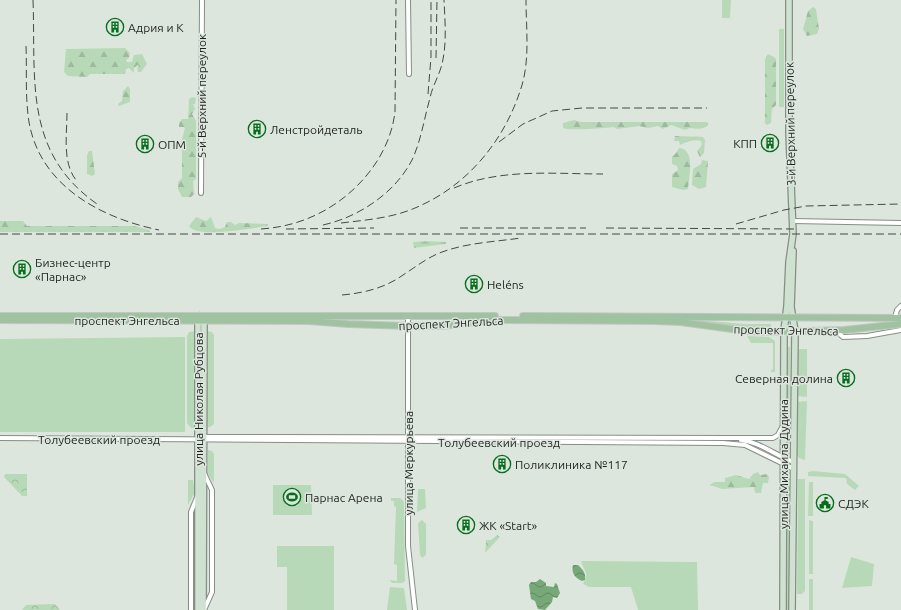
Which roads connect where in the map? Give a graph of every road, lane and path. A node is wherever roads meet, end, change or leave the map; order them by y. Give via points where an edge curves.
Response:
1 (202, 0) edge
2 (408, 0) edge
3 (789, 0) edge
4 (409, 74) dead end
5 (201, 193) dead end
6 (793, 221) junction
7 (901, 223) edge
8 (901, 306) edge
9 (0, 316) edge
10 (408, 316) junction
11 (789, 318) junction
12 (898, 318) edge
13 (201, 319) junction
14 (0, 320) edge
15 (901, 324) edge
16 (408, 326) junction
17 (835, 330) junction
18 (901, 330) edge
19 (784, 331) junction
20 (795, 331) junction
21 (784, 424) junction
22 (0, 438) edge
23 (731, 438) junction
24 (201, 439) junction
25 (408, 440) junction
26 (784, 461) junction
27 (794, 462) junction
28 (794, 469) junction
29 (203, 470) junction
30 (198, 495) junction
31 (190, 610) edge
32 (198, 610) edge
33 (203, 610) edge
34 (415, 610) edge
35 (783, 610) edge
36 (792, 610) edge

1 - 5 street, 5-й Верхний переулок
2 - 4 street
3 - 6 street, 3-й Верхний переулок via 788,132
6 - 7 street
6 - 11 street, 3-й Верхний переулок
8 - 12 street via 897,310
9 - 13 main road, проспект Энгельса
10 - 11 main road, проспект Энгельса
10 - 13 main road, проспект Энгельса
10 - 16 street, улица Меркурьева
11 - 12 main road, проспект Энгельса
11 - 19 street, улица Михаила Дудина
11 - 20 street, улица Михаила Дудина
13 - 14 main road, проспект Энгельса
13 - 16 main road, проспект Энгельса via 309,320
13 - 24 street, улица Николая Рубцова
15 - 17 main road, проспект Энгельса
16 - 19 main road, проспект Энгельса via 443,326 490,320 648,321 680,322 747,331
16 - 25 street, улица Меркурьева
17 - 18 street via 843,337
17 - 20 main road, проспект Энгельса
19 - 20 main road, проспект Энгельса
19 - 21 street, улица Михаила Дудина
20 - 27 street, улица Михаила Дудина
21 - 23 street, Толубеевский проезд via 773,438
21 - 26 street, улица Михаила Дудина
22 - 24 street, Толубеевский проезд
23 - 25 street, Толубеевский проезд
23 - 26 street, Толубеевский проезд via 753,442
24 - 25 street, Толубеевский проезд
24 - 29 street, улица Николая Рубцова
24 - 30 street, улица Николая Рубцова
25 - 26 street, Толубеевский проезд via 736,443
25 - 34 street, улица Меркурьева via 408,546
26 - 27 street, Толубеевский проезд
26 - 28 street, Толубеевский проезд
26 - 35 street, улица Михаила Дудина
27 - 28 street, улица Михаила Дудина
28 - 36 street, улица Михаила Дудина
29 - 33 street, улица Николая Рубцова
29 - 33 street via 212,490 212,592
30 - 31 street via 190,512
30 - 32 street, улица Николая Рубцова

